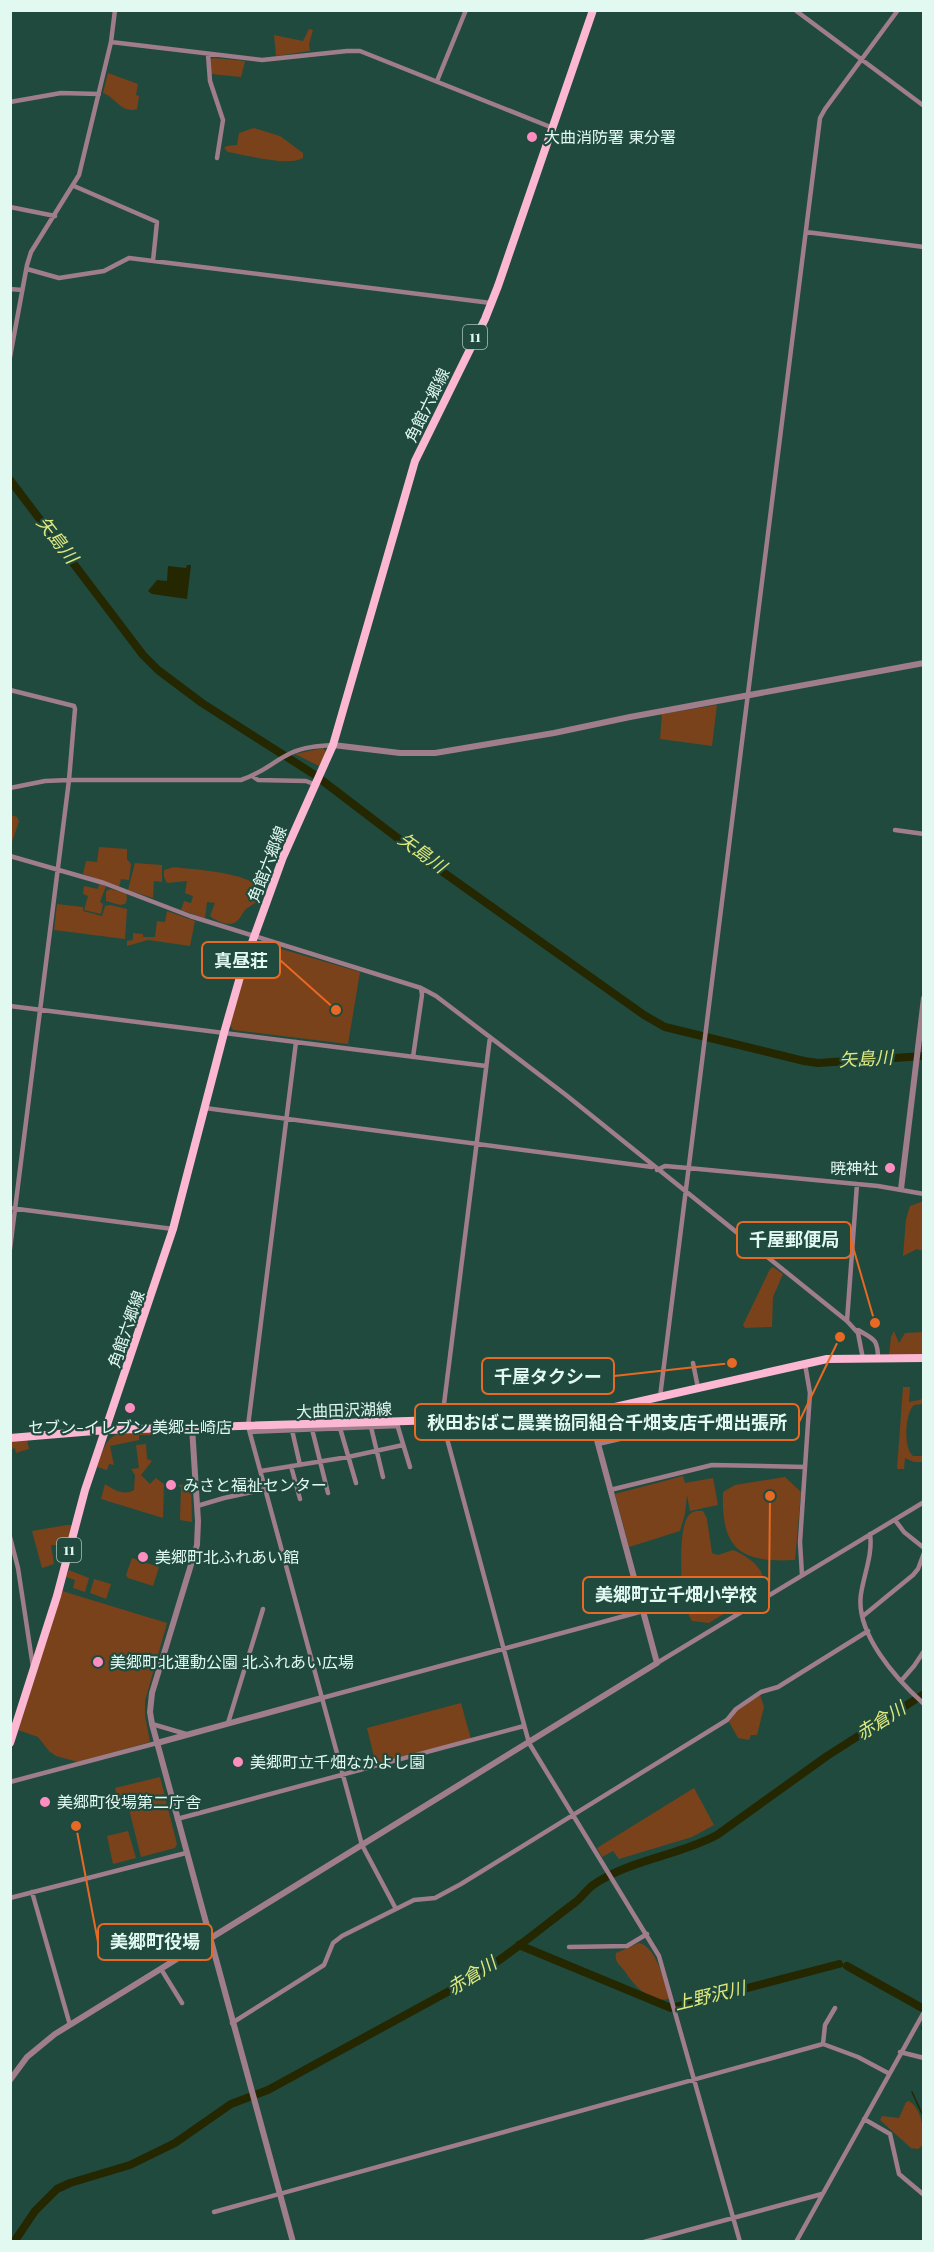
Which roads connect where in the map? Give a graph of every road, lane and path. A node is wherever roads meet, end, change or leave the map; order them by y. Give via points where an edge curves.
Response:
1 (115, 10) edge
2 (466, 10) edge
3 (593, 10) edge
4 (795, 10) edge
5 (898, 10) edge
6 (111, 42) junction
7 (208, 54) junction
8 (861, 60) junction
9 (437, 81) junction
10 (99, 94) junction
11 (10, 102) edge
12 (924, 106) edge
13 (553, 128) junction
14 (217, 158) dead end
15 (74, 186) junction
16 (10, 207) edge
17 (55, 216) junction
18 (806, 232) junction
19 (924, 247) edge
20 (153, 261) junction
21 (27, 269) junction
22 (10, 289) edge
23 (22, 290) junction
24 (491, 303) junction
25 (10, 357) edge
26 (924, 663) edge
27 (10, 690) edge
28 (747, 696) junction
29 (333, 745) junction
30 (252, 776) junction
31 (69, 780) junction
32 (317, 781) junction
33 (10, 788) edge
34 (895, 830) dead end
35 (924, 834) edge
36 (10, 856) edge
37 (57, 870) junction
38 (254, 937) junction
39 (421, 988) junction
40 (924, 998) edge
41 (10, 1006) edge
42 (41, 1010) junction
43 (224, 1033) junction
44 (490, 1037) junction
45 (297, 1042) junction
46 (413, 1057) junction
47 (486, 1066) junction
48 (204, 1108) junction
49 (287, 1119) junction
50 (477, 1143) junction
51 (688, 1168) junction
52 (656, 1169) junction
53 (857, 1184) junction
54 (901, 1189) junction
55 (685, 1193) junction
56 (924, 1194) edge
57 (13, 1209) edge
58 (173, 1229) junction
59 (10, 1249) edge
60 (847, 1321) junction
61 (853, 1327) junction
62 (862, 1359) junction
63 (878, 1359) junction
64 (924, 1359) edge
65 (693, 1363) dead end
66 (805, 1364) junction
67 (699, 1388) junction
68 (660, 1397) junction
69 (645, 1400) junction
70 (590, 1414) junction
71 (442, 1420) junction
72 (397, 1424) junction
73 (192, 1427) junction
74 (371, 1427) junction
75 (340, 1428) junction
76 (249, 1429) junction
77 (312, 1429) junction
78 (106, 1430) junction
79 (292, 1430) junction
80 (10, 1438) edge
81 (403, 1444) junction
82 (598, 1444) junction
83 (376, 1450) junction
84 (348, 1457) junction
85 (321, 1462) junction
86 (300, 1465) junction
87 (291, 1466) junction
88 (410, 1467) dead end
89 (805, 1467) junction
90 (261, 1471) junction
91 (383, 1477) dead end
92 (356, 1483) dead end
93 (266, 1489) junction
94 (610, 1490) junction
95 (328, 1493) dead end
96 (300, 1499) dead end
97 (924, 1502) edge
98 (197, 1506) junction
99 (895, 1520) junction
100 (870, 1534) junction
101 (10, 1537) edge
102 (924, 1548) edge
103 (924, 1553) edge
104 (801, 1575) junction
105 (263, 1610) dead end
106 (643, 1611) junction
107 (863, 1616) junction
108 (868, 1631) junction
109 (503, 1649) junction
110 (924, 1651) edge
111 (657, 1663) junction
112 (34, 1671) junction
113 (901, 1681) junction
114 (322, 1698) junction
115 (924, 1704) edge
116 (228, 1723) junction
117 (152, 1724) junction
118 (524, 1726) junction
119 (189, 1735) junction
120 (10, 1743) edge
121 (157, 1743) junction
122 (529, 1743) junction
123 (343, 1776) junction
124 (10, 1782) edge
125 (572, 1815) junction
126 (177, 1819) junction
127 (362, 1845) junction
128 (186, 1853) junction
129 (32, 1892) junction
130 (10, 1898) edge
131 (396, 1909) junction
132 (647, 1934) junction
133 (209, 1939) junction
134 (569, 1947) dead end
135 (161, 1969) junction
136 (182, 2003) dead end
137 (834, 2008) dead end
138 (924, 2012) edge
139 (232, 2023) junction
140 (70, 2025) junction
141 (823, 2044) junction
142 (900, 2052) junction
143 (924, 2058) edge
144 (888, 2073) junction
145 (10, 2080) edge
146 (695, 2080) junction
147 (864, 2119) junction
148 (279, 2194) junction
149 (822, 2194) junction
150 (924, 2195) edge
151 (214, 2212) dead end
152 (733, 2218) junction
153 (292, 2241) edge
154 (644, 2241) edge
155 (740, 2241) edge
156 (796, 2241) edge

1 - 6 street
2 - 9 street
3 - 13 main road, 角館六郷線 / 11
4 - 8 street
5 - 8 street
6 - 7 street
6 - 10 street
7 - 9 street via 262,60 360,51
7 - 14 street via 210,81 223,120
8 - 12 street
8 - 18 street via 820,118
9 - 13 street
10 - 11 street via 61,93
10 - 15 street
13 - 24 main road, 角館六郷線 / 11
15 - 17 street
15 - 20 street via 157,222
16 - 17 street
17 - 21 street via 37,241
18 - 19 street
18 - 28 street
20 - 21 street via 129,258 104,271 59,278
20 - 24 street
21 - 23 street
22 - 23 street
23 - 25 street
24 - 29 main road, 角館六郷線 / 11 via 415,461
26 - 28 street
27 - 31 street via 74,706
28 - 29 street via 435,753
28 - 51 street
29 - 30 street via 290,754
29 - 32 main road, 角館六郷線 / 11
30 - 31 street via 223,781
30 - 32 street via 258,780
31 - 33 street
31 - 37 street
32 - 38 main road, 角館六郷線 / 11 via 283,856
34 - 35 street
36 - 37 street
37 - 38 street
37 - 42 street
38 - 39 street
38 - 43 main road, 角館六郷線 / 11
39 - 44 street
39 - 46 street
40 - 54 street
41 - 42 street
42 - 43 street
42 - 57 street
43 - 45 street
43 - 48 main road, 角館六郷線 / 11
44 - 47 street
44 - 52 street
45 - 46 street
45 - 49 street
46 - 47 street
47 - 50 street
48 - 49 street
48 - 58 main road, 角館六郷線 / 11
49 - 50 street
49 - 76 street
50 - 52 street
50 - 71 street
51 - 52 street
51 - 53 street
51 - 55 street
52 - 55 street
53 - 54 street
53 - 60 street
54 - 56 street
55 - 60 street
55 - 68 street
57 - 58 street
57 - 59 street
58 - 78 main road, 角館六郷線 / 11
60 - 61 street
61 - 62 street via 858,1333
61 - 63 street via 876,1341
62 - 63 main road, 大曲田沢湖線
62 - 66 main road, 大曲田沢湖線 via 827,1359
63 - 64 main road, 大曲田沢湖線
65 - 67 street
66 - 67 main road, 大曲田沢湖線
66 - 89 street via 810,1393
67 - 68 main road, 大曲田沢湖線
68 - 69 main road, 大曲田沢湖線
69 - 70 main road, 大曲田沢湖線
69 - 82 street via 654,1431
70 - 71 main road, 大曲田沢湖線
70 - 82 street
71 - 72 main road, 大曲田沢湖線
71 - 109 street
72 - 74 street
72 - 76 main road, 大曲田沢湖線
72 - 81 street
73 - 76 main road, 大曲田沢湖線
73 - 78 main road, 大曲田沢湖線
73 - 98 street
74 - 75 street
74 - 83 street
75 - 77 street
75 - 84 street
76 - 79 street
76 - 90 street
77 - 79 street
77 - 85 street
78 - 80 main road, 大曲田沢湖線
78 - 112 main road, 角館六郷線 / 11
79 - 86 street
81 - 83 street
81 - 88 street
82 - 94 street
83 - 84 street
83 - 91 street
84 - 85 street
84 - 92 street
85 - 86 street
85 - 95 street
86 - 87 street
87 - 90 street
87 - 96 street
89 - 94 street via 711,1466
89 - 104 street
90 - 93 street
93 - 98 street
93 - 114 street
94 - 106 street
97 - 99 street
98 - 117 street via 196,1545 152,1693
99 - 100 street
99 - 102 street
100 - 104 street
100 - 107 street via 860,1603
101 - 112 street
103 - 107 street via 913,1575
104 - 111 street
105 - 116 street
106 - 109 street
106 - 111 street
107 - 108 street
108 - 113 street
108 - 125 street via 778,1687 761,1692 727,1720
109 - 114 street
109 - 118 street
110 - 113 street
111 - 122 street
112 - 120 main road, 角館六郷線 / 11
113 - 115 street
114 - 116 street
114 - 123 street
116 - 119 street
117 - 119 street
117 - 121 street
118 - 122 street
118 - 123 street
119 - 121 street
121 - 124 street
121 - 126 street
122 - 125 street
122 - 127 street
123 - 126 street
123 - 127 street
125 - 131 street via 435,1898 414,1900
125 - 132 street
126 - 128 street
127 - 131 street
127 - 133 street
128 - 129 street
128 - 133 street
129 - 130 street
129 - 140 street
131 - 139 street via 333,1942 324,1965
132 - 134 street via 627,1946
132 - 146 street via 659,1956
133 - 135 street
133 - 139 street
135 - 136 street
135 - 140 street
137 - 141 street via 825,2025
138 - 142 street
139 - 148 street
140 - 145 street via 34,2051
141 - 144 street
141 - 146 street
142 - 143 street
142 - 144 street
144 - 147 street
146 - 148 street
146 - 152 street
147 - 149 street
147 - 150 street via 890,2134 899,2174
148 - 151 street
148 - 153 street
149 - 152 street
149 - 156 street
152 - 154 street
152 - 155 street

